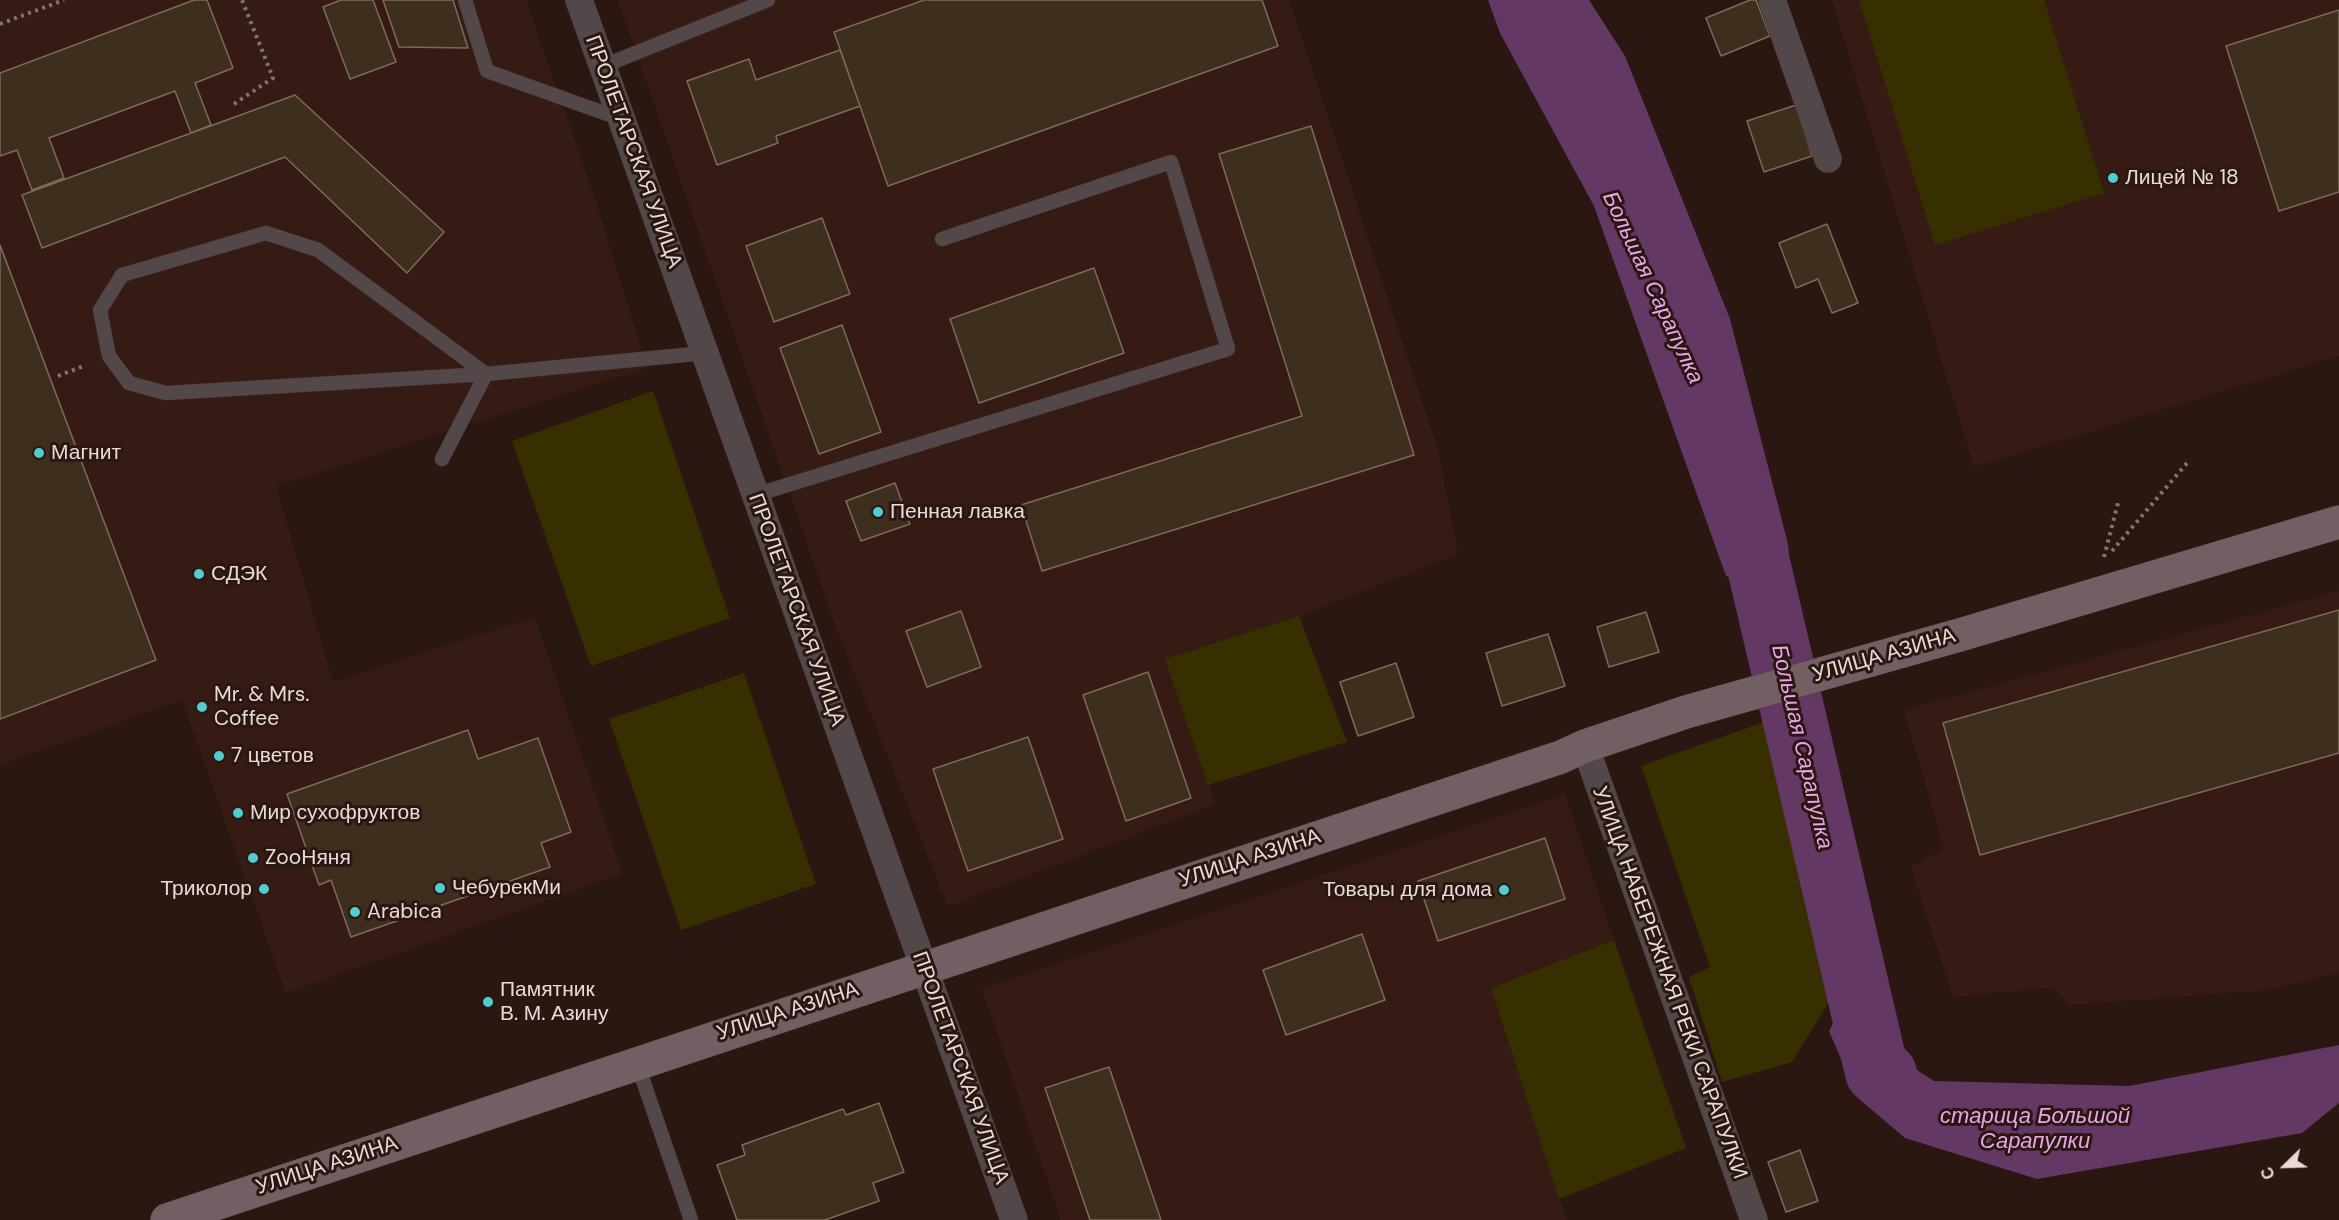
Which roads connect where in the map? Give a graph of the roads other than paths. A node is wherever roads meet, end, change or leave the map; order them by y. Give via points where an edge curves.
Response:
1 (465, 0) edge
2 (579, 0) edge
3 (768, 0) edge
4 (1772, 0) edge
5 (603, 66) junction
6 (621, 119) junction
7 (1828, 159) dead end
8 (942, 239) dead end
9 (705, 353) junction
10 (486, 374) junction
11 (442, 459) dead end
12 (755, 495) junction
13 (2339, 522) edge
14 (1585, 746) junction
15 (924, 967) junction
16 (637, 1063) junction
17 (167, 1220) edge
18 (691, 1220) edge
19 (1014, 1220) edge
20 (1754, 1220) edge

1 - 6 lane via 487,71
2 - 5 street, ПРОЛЕТАРСКАЯ УЛИЦА
3 - 5 lane
4 - 7 street
5 - 6 street, ПРОЛЕТАРСКАЯ УЛИЦА
6 - 9 street, ПРОЛЕТАРСКАЯ УЛИЦА
8 - 12 lane via 1171,162 1228,349
9 - 10 lane
9 - 12 street, ПРОЛЕТАРСКАЯ УЛИЦА
10 - 10 lane via 166,393 129,383 109,356 100,310 122,275 266,233 318,250
10 - 11 lane
12 - 15 street, ПРОЛЕТАРСКАЯ УЛИЦА
13 - 14 main road, УЛИЦА АЗИНА via 1686,712
14 - 15 main road, УЛИЦА АЗИНА
14 - 20 street, УЛИЦА НАБЕРЕЖНАЯ РЕКИ САРАПУЛКИ
15 - 16 main road, УЛИЦА АЗИНА
15 - 19 street, ПРОЛЕТАРСКАЯ УЛИЦА
16 - 17 main road, УЛИЦА АЗИНА
16 - 18 lane

